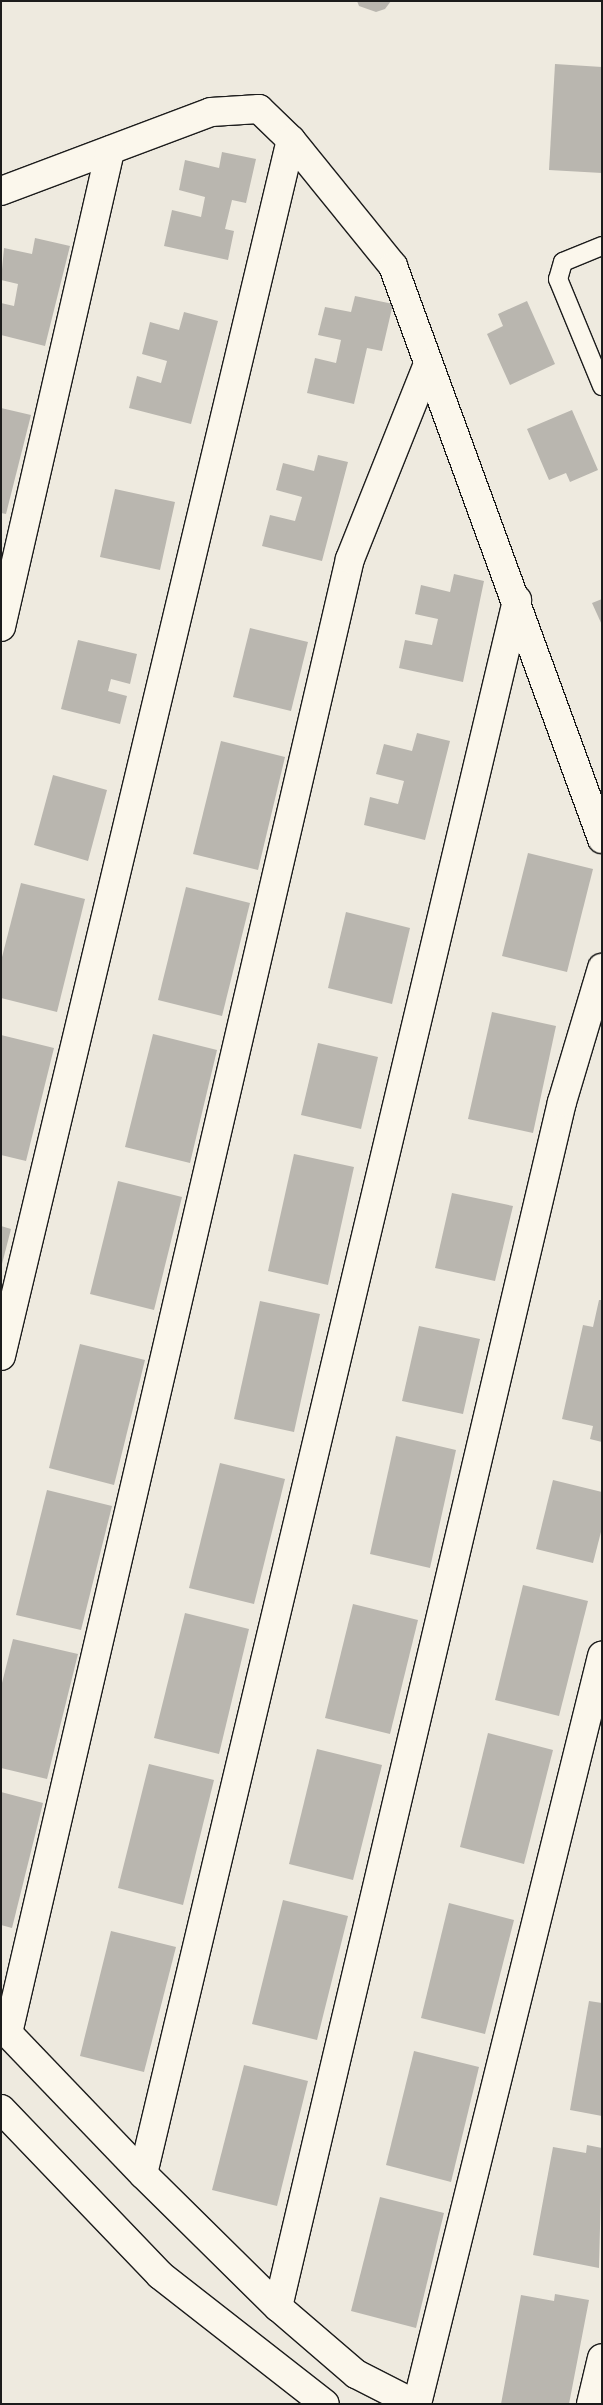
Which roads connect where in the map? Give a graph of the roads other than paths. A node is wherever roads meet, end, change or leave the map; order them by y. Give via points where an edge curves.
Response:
1 (291, 140) junction
2 (110, 150) junction
3 (1, 191) edge
4 (602, 246) edge
5 (428, 364) junction
6 (602, 386) edge
7 (516, 600) junction
8 (1, 627) edge
9 (602, 839) edge
10 (602, 968) edge
11 (1, 1356) edge
12 (602, 1656) edge
13 (5, 2029) edge
14 (1, 2109) edge
15 (142, 2174) junction
16 (278, 2307) junction
17 (602, 2358) edge
18 (325, 2404) edge
19 (416, 2404) edge
20 (591, 2404) edge

1 - 2 street via 259,109 211,112
1 - 5 street via 393,266
1 - 11 street
2 - 3 street
2 - 8 street
4 - 6 lane via 563,262 558,279
5 - 7 street
5 - 13 street via 350,559
7 - 9 street
7 - 15 street
10 - 16 street via 562,1102
12 - 19 street
13 - 15 street
14 - 18 street via 160,2275
15 - 16 street
16 - 19 street via 356,2374
17 - 20 street

